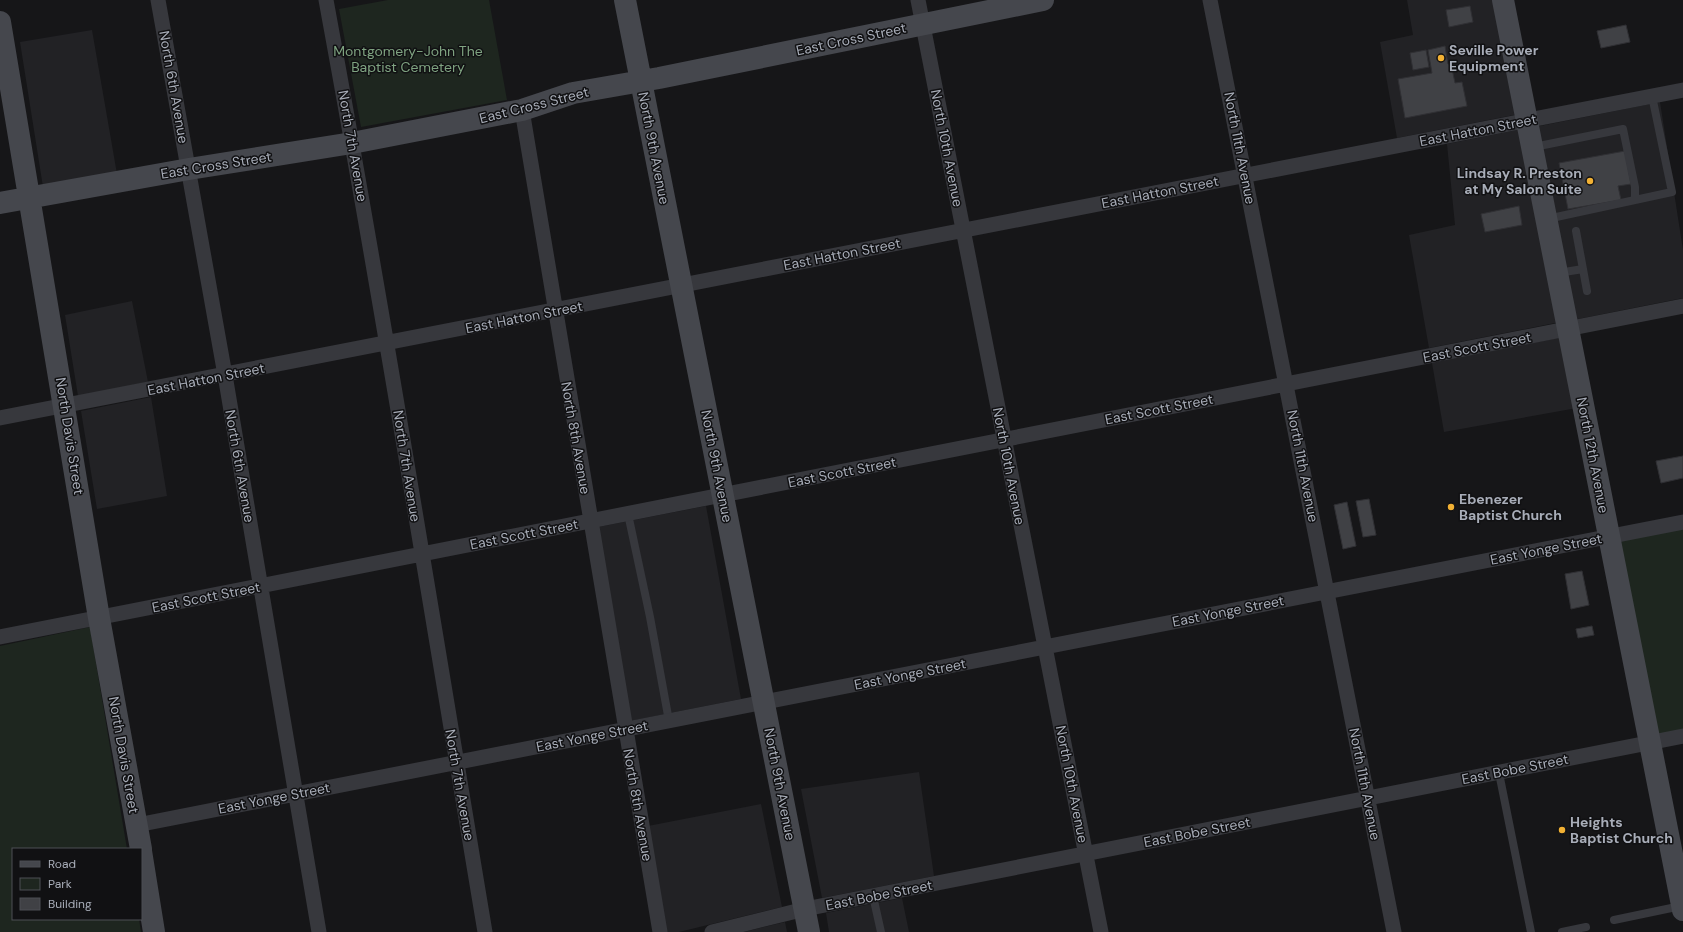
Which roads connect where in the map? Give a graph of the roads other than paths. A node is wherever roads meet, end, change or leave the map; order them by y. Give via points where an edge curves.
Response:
1 (158, 0) edge
2 (326, 0) edge
3 (625, 0) edge
4 (918, 0) edge
5 (1043, 0) edge
6 (1210, 0) edge
7 (1503, 0) edge
8 (0, 22) edge
9 (923, 24) junction
10 (640, 82) junction
11 (1683, 90) edge
12 (1652, 96) junction
13 (522, 110) junction
14 (1527, 120) junction
15 (352, 143) junction
16 (1532, 148) junction
17 (190, 169) junction
18 (1246, 175) junction
19 (29, 197) junction
20 (1635, 200) junction
21 (0, 203) edge
22 (1547, 219) junction
23 (963, 230) junction
24 (1576, 231) dead end
25 (1583, 269) junction
26 (1558, 274) junction
27 (682, 286) junction
28 (1587, 291) dead end
29 (1683, 306) edge
30 (555, 311) junction
31 (1568, 329) junction
32 (387, 343) junction
33 (225, 375) junction
34 (1287, 384) junction
35 (65, 406) junction
36 (0, 418) edge
37 (1004, 440) junction
38 (722, 495) junction
39 (628, 514) junction
40 (591, 521) junction
41 (1683, 522) edge
42 (1609, 537) junction
43 (421, 554) junction
44 (261, 586) junction
45 (1327, 592) junction
46 (99, 618) junction
47 (0, 637) edge
48 (1045, 647) junction
49 (764, 702) junction
50 (670, 721) junction
51 (625, 730) junction
52 (1683, 736) edge
53 (1650, 743) junction
54 (456, 763) junction
55 (1499, 773) junction
56 (295, 794) junction
57 (1368, 799) junction
58 (137, 825) junction
59 (141, 848) edge
60 (1086, 854) junction
61 (142, 856) edge
62 (873, 896) junction
63 (1683, 908) edge
64 (805, 909) junction
65 (1614, 920) dead end
66 (1586, 927) dead end
67 (154, 932) edge
68 (319, 932) edge
69 (485, 932) edge
70 (660, 932) edge
71 (712, 932) edge
72 (809, 932) edge
73 (881, 932) edge
74 (1101, 932) edge
75 (1394, 932) edge
76 (1531, 932) edge
77 (1562, 932) edge

1 - 17 street, North 6th Avenue
2 - 15 street, North 7th Avenue
3 - 10 street, North 9th Avenue
4 - 9 street, North 10th Avenue
5 - 9 street, East Cross Street
6 - 18 street, North 11th Avenue
7 - 14 street, North 12th Avenue
8 - 19 street, North Davis Street
9 - 10 street, East Cross Street
9 - 23 street, North 10th Avenue
10 - 13 street, East Cross Street via 573,93
10 - 27 street, North 9th Avenue
11 - 12 street, East Hatton Street
12 - 14 street, East Hatton Street
12 - 20 lane via 1672,192
13 - 15 street, East Cross Street
13 - 30 street, North 8th Avenue
14 - 16 street, North 12th Avenue
14 - 18 street, East Hatton Street
15 - 17 street, East Cross Street
15 - 32 street, North 7th Avenue
16 - 20 lane via 1623,129 1635,187
16 - 22 street, North 12th Avenue
17 - 19 street, East Cross Street
17 - 33 street, North 6th Avenue
18 - 23 street, East Hatton Street
18 - 34 street, North 11th Avenue
19 - 21 street, East Cross Street
19 - 35 street, North Davis Street
20 - 22 lane
22 - 26 street, North 12th Avenue
23 - 27 street, East Hatton Street
23 - 37 street, North 10th Avenue
24 - 25 lane
25 - 26 lane
25 - 28 lane
26 - 31 street, North 12th Avenue
27 - 30 street, East Hatton Street
27 - 38 street, North 9th Avenue
29 - 31 street, East Scott Street
30 - 32 street, East Hatton Street
30 - 40 street, North 8th Avenue
31 - 34 street, East Scott Street
31 - 42 street, North 12th Avenue
32 - 33 street, East Hatton Street
32 - 43 street, North 7th Avenue
33 - 35 street, East Hatton Street
33 - 44 street, North 6th Avenue
34 - 37 street, East Scott Street
34 - 45 street, North 11th Avenue
35 - 36 street, East Hatton Street
35 - 46 street, North Davis Street
37 - 38 street, East Scott Street
37 - 48 street, North 10th Avenue
38 - 39 street, East Scott Street
38 - 49 street, North 9th Avenue
39 - 40 street, East Scott Street
39 - 50 lane
40 - 43 street, East Scott Street
40 - 51 street, North 8th Avenue
41 - 42 street, East Yonge Street
42 - 45 street, East Yonge Street
42 - 53 street, North 12th Avenue
43 - 44 street, East Scott Street
43 - 54 street, North 7th Avenue
44 - 46 street, East Scott Street
44 - 56 street, North 6th Avenue
45 - 48 street, East Yonge Street
45 - 57 street, North 11th Avenue
46 - 47 street, East Scott Street
46 - 58 street, North Davis Street
48 - 49 street, East Yonge Street
48 - 60 street, North 10th Avenue
49 - 50 street, East Yonge Street
49 - 64 street, North 9th Avenue
50 - 51 street, East Yonge Street
51 - 54 street, East Yonge Street
51 - 70 street, North 8th Avenue
52 - 53 street, East Bobe Street
53 - 55 street, East Bobe Street
53 - 63 street, North 12th Avenue
54 - 56 street, East Yonge Street
54 - 69 street, North 7th Avenue
55 - 57 street, East Bobe Street
55 - 76 lane
56 - 58 street, East Yonge Street
56 - 68 street, North 6th Avenue
57 - 60 street, East Bobe Street
57 - 75 street, North 11th Avenue
58 - 59 street, North Davis Street
60 - 62 street, East Bobe Street
60 - 74 street, North 10th Avenue
61 - 67 street, North Davis Street
62 - 64 street, East Bobe Street
62 - 73 lane
63 - 65 lane
64 - 71 street, East Bobe Street
64 - 72 street, North 9th Avenue
66 - 77 lane

